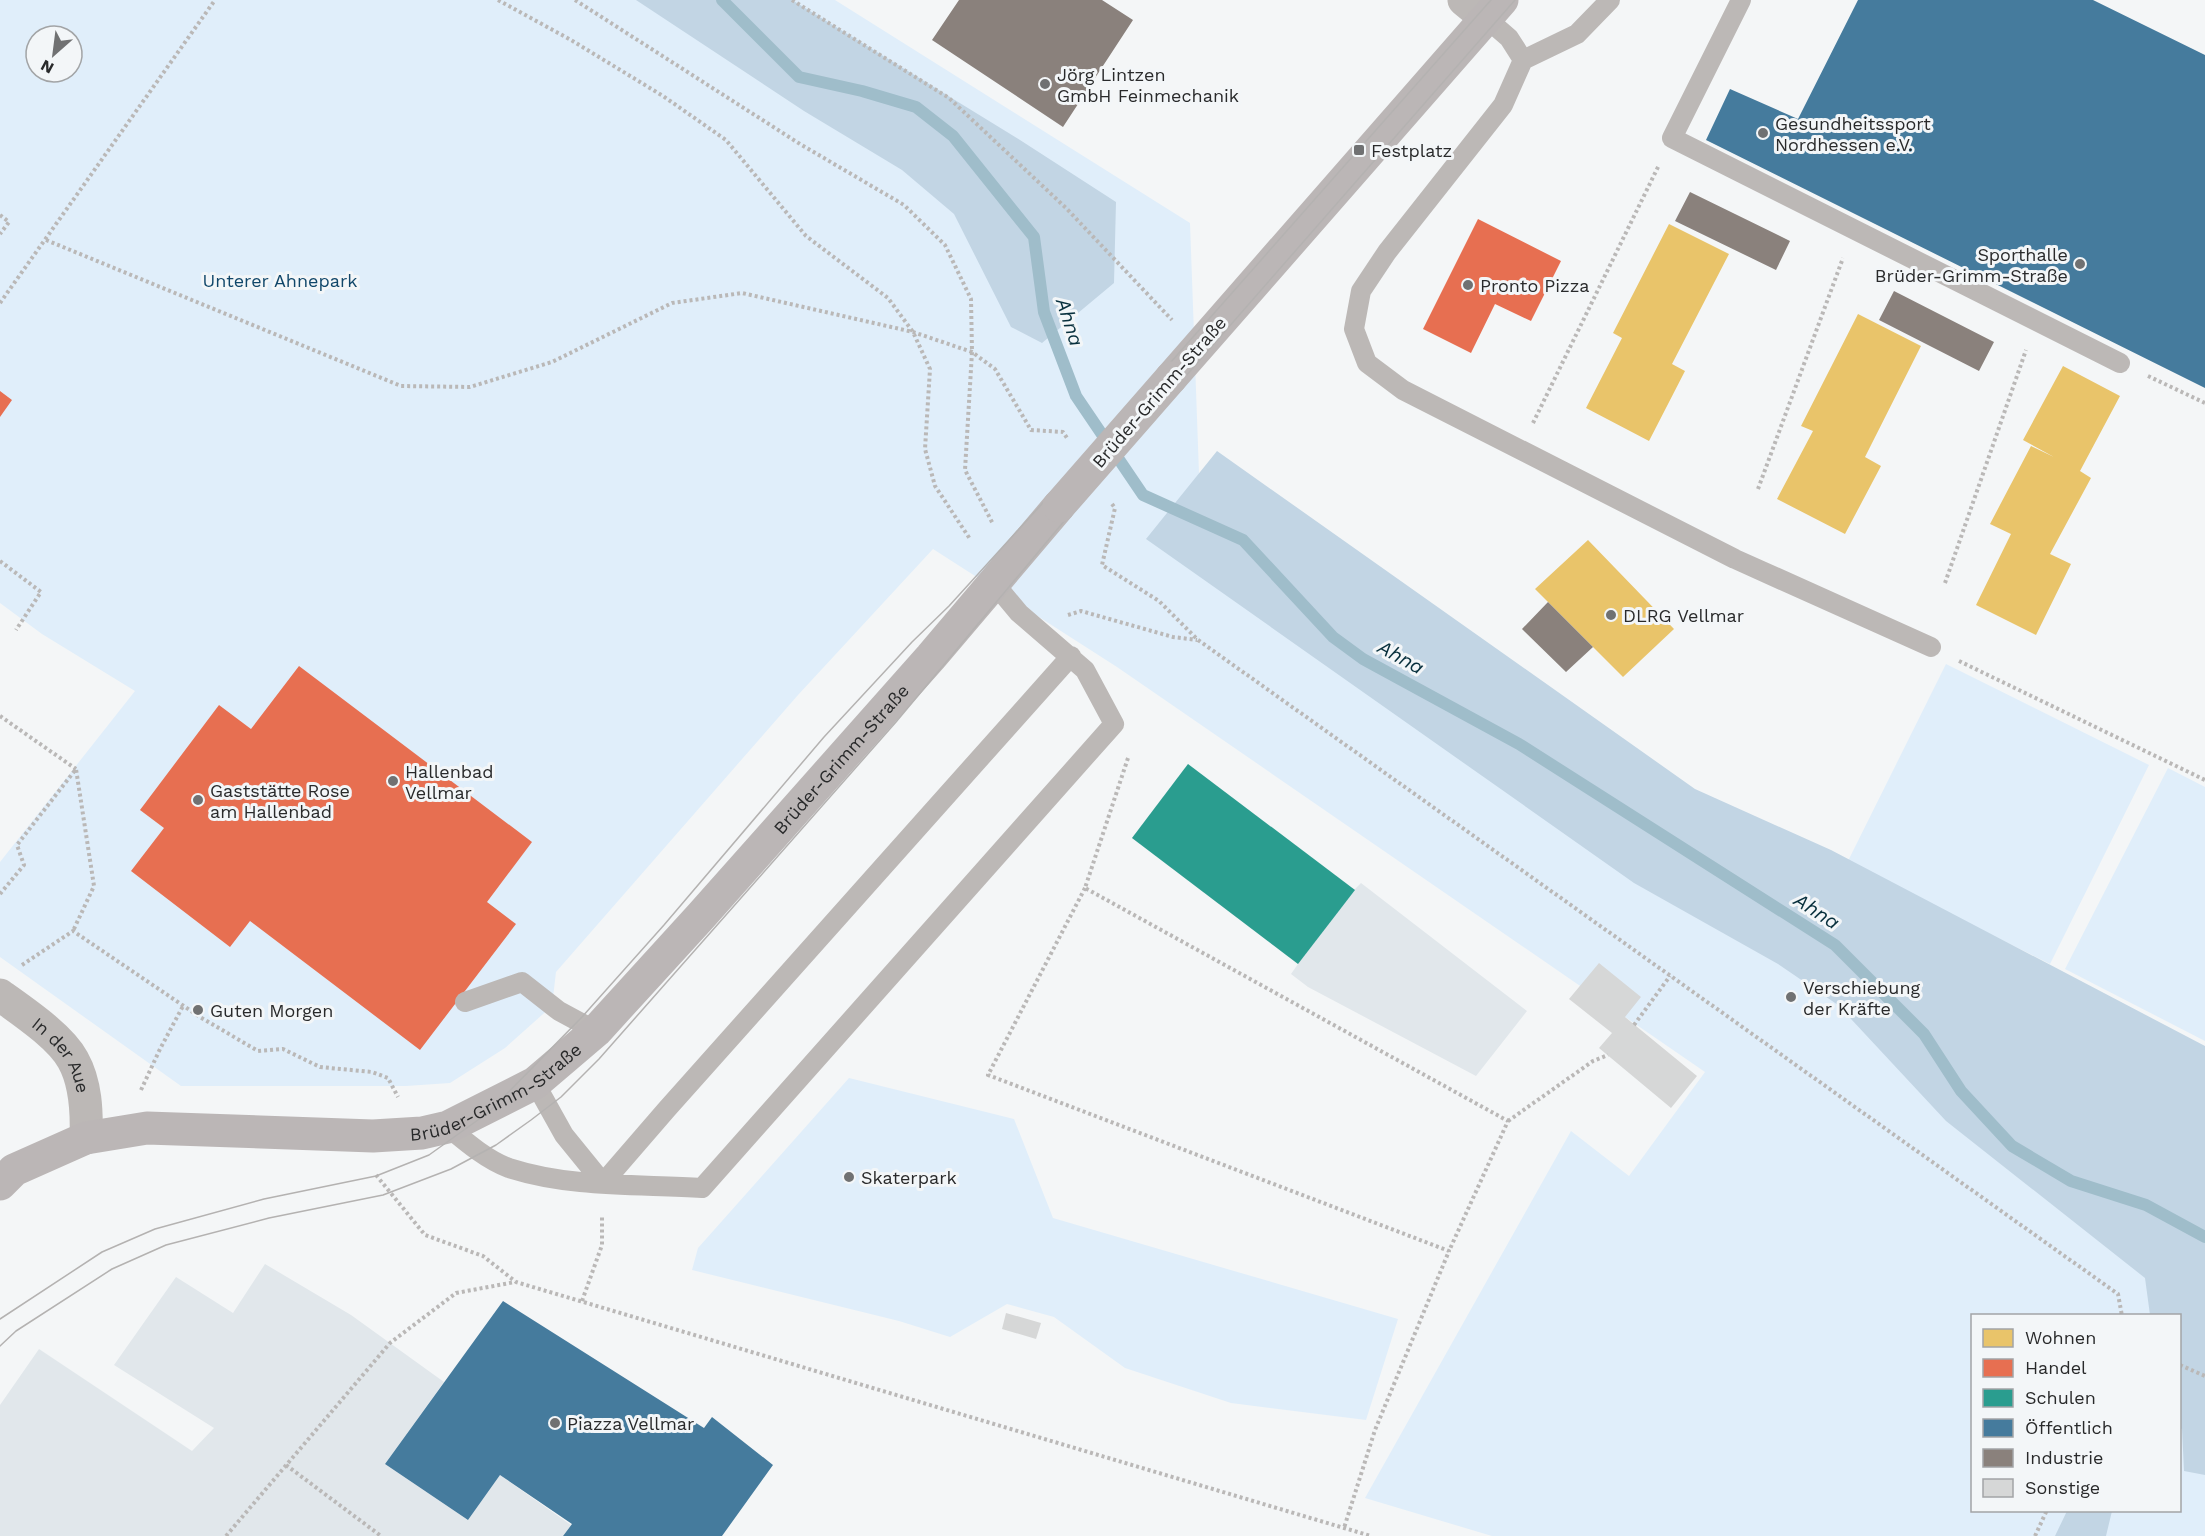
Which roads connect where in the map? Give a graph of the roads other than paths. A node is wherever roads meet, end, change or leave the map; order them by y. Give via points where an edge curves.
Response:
1 (1610, 0) edge
2 (1742, 0) edge
3 (1484, 6) edge
4 (1522, 60) junction
5 (2120, 363) road end
6 (994, 583) junction
7 (1931, 647) road end
8 (1071, 656) junction
9 (0, 995) edge
10 (465, 1002) dead end
11 (596, 1031) junction
12 (535, 1083) junction
13 (448, 1127) junction
14 (86, 1138) junction
15 (603, 1183) junction
16 (0, 1184) edge

1 - 4 lane via 1577,34
2 - 5 lane via 1672,138
3 - 4 lane
3 - 6 street, Brüder-Grimm-Straße, bridge
4 - 7 lane via 1503,105 1361,291 1354,329 1367,363 1403,390 1735,559
6 - 8 lane via 1019,613
6 - 11 street, Brüder-Grimm-Straße
8 - 15 lane
8 - 15 lane via 1085,670 1114,724 702,1188
9 - 14 street, In der Aue via 45,1029 73,1060 85,1095
10 - 11 lane via 522,982 559,1011
11 - 12 street, Brüder-Grimm-Straße
12 - 13 street, Brüder-Grimm-Straße
12 - 15 lane via 564,1135
13 - 14 street, Brüder-Grimm-Straße via 422,1133 363,1135 147,1128
13 - 15 lane via 508,1167 567,1181
14 - 16 street, Brüder-Grimm-Straße via 14,1170

